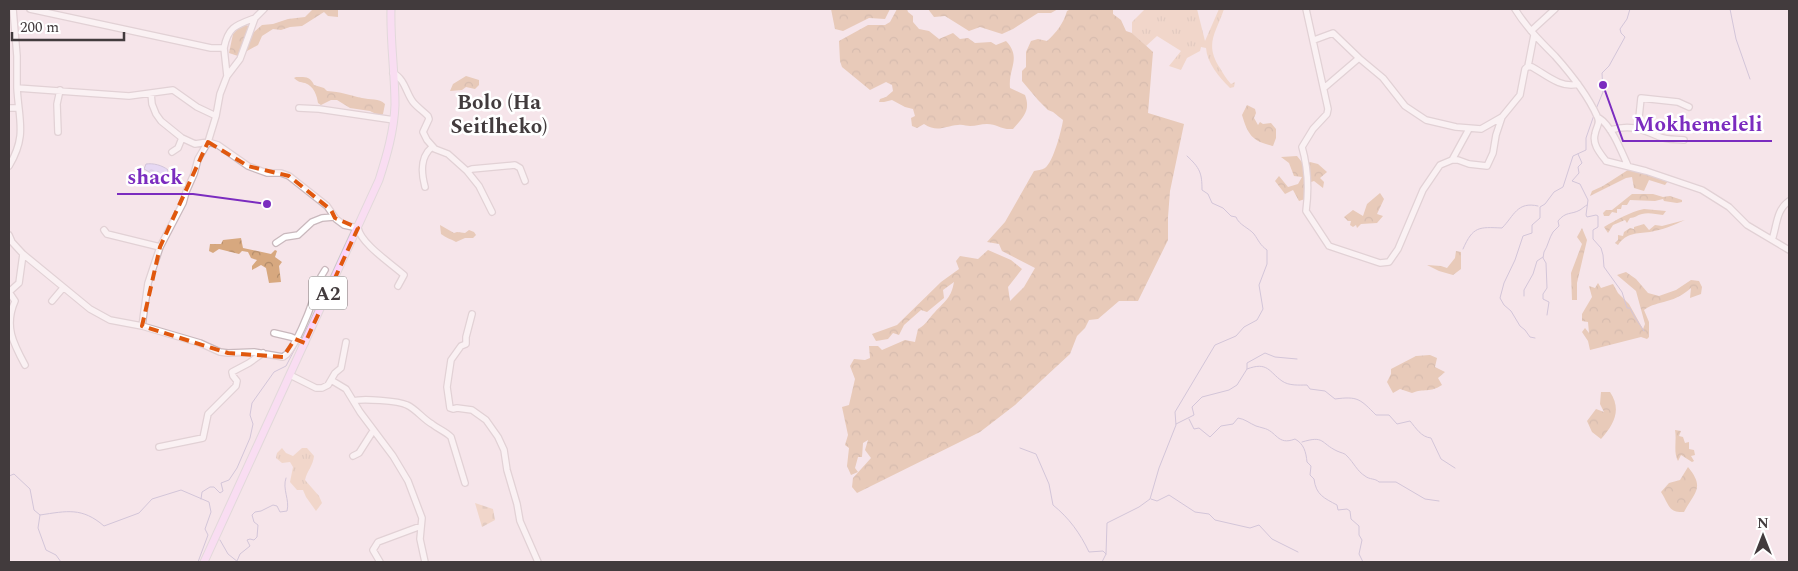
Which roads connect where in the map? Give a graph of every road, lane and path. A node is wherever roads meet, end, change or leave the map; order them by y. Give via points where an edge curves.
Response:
1 (14, 9) edge
2 (30, 9) edge
3 (264, 9) edge
4 (391, 9) edge
5 (1306, 9) edge
6 (1515, 9) edge
7 (1555, 9) edge
8 (255, 18) junction
9 (1532, 33) junction
10 (1314, 40) junction
11 (224, 48) junction
12 (1358, 58) junction
13 (1528, 66) junction
14 (393, 73) junction
15 (228, 76) junction
16 (1578, 84) junction
17 (17, 88) junction
18 (1324, 88) junction
19 (60, 90) junction
20 (152, 93) junction
21 (1689, 107) dead end
22 (9, 108) edge
23 (18, 108) junction
24 (299, 108) dead end
25 (216, 116) junction
26 (1502, 117) junction
27 (1599, 118) junction
28 (394, 120) junction
29 (1638, 127) junction
30 (1469, 129) junction
31 (1481, 129) junction
32 (1610, 130) junction
33 (58, 132) dead end
34 (1496, 135) junction
35 (182, 138) junction
36 (1684, 140) dead end
37 (208, 142) junction
38 (432, 147) junction
39 (172, 152) dead end
40 (1452, 160) junction
41 (9, 166) edge
42 (1628, 166) junction
43 (467, 172) junction
44 (524, 181) dead end
45 (425, 187) dead end
46 (1789, 201) edge
47 (492, 212) dead end
48 (334, 217) junction
49 (358, 228) junction
50 (104, 230) dead end
51 (9, 235) edge
52 (1772, 240) junction
53 (276, 243) dead end
54 (160, 247) junction
55 (1789, 250) edge
56 (23, 254) junction
57 (325, 270) dead end
58 (398, 286) dead end
59 (63, 288) junction
60 (52, 301) dead end
61 (472, 314) dead end
62 (142, 326) junction
63 (274, 333) dead end
64 (295, 339) junction
65 (346, 342) dead end
66 (305, 343) junction
67 (263, 354) junction
68 (25, 365) dead end
69 (290, 376) junction
70 (331, 380) junction
71 (354, 401) junction
72 (373, 431) junction
73 (158, 447) dead end
74 (353, 456) dead end
75 (465, 483) dead end
76 (422, 526) junction
77 (204, 562) edge
78 (380, 562) edge
79 (425, 562) edge
80 (538, 562) edge

1 - 17 street
2 - 11 street via 211,48
3 - 8 street
4 - 14 main road, A2
5 - 10 street
6 - 9 street
7 - 9 street
8 - 11 street via 232,28
8 - 15 street via 240,59
9 - 13 street
9 - 16 street
10 - 12 street via 1333,33
10 - 18 street
11 - 15 street
12 - 18 street
12 - 30 street via 1383,78 1400,101 1420,117
13 - 16 street via 1564,85
13 - 26 street via 1520,95
14 - 28 main road, A2
14 - 38 street via 406,86 414,104 428,116 423,132
15 - 25 street
16 - 27 street
17 - 19 street
17 - 23 street
18 - 40 street via 1328,113 1302,147 1308,178 1306,211 1329,246 1380,263 1389,262 1398,249 1423,190 1440,165
19 - 20 street via 129,96
19 - 33 street via 56,104
20 - 25 street via 173,90 196,107
20 - 35 street via 156,114
21 - 29 street via 1678,102 1641,98
22 - 23 street
23 - 41 street via 20,143
24 - 28 street
25 - 37 street
26 - 31 street
26 - 34 street
27 - 32 street
27 - 42 street via 1594,144 1606,161
28 - 49 main road, A2 via 387,157
29 - 32 street
29 - 36 street via 1661,138
30 - 31 street
30 - 40 street
31 - 34 street
32 - 42 street
34 - 40 street via 1487,166
35 - 37 street via 195,144
35 - 39 street via 178,148
37 - 48 street via 248,166 289,176 327,206
37 - 54 street via 180,210
38 - 43 street via 448,154
38 - 45 street via 426,152 422,169
42 - 52 street via 1702,190
43 - 44 street via 515,165 520,168
43 - 47 street via 479,186
46 - 52 street via 1780,212
48 - 49 street via 344,225
48 - 53 street via 312,222 298,235 285,237
49 - 58 street via 371,247 404,275
49 - 66 main road, A2
50 - 54 street via 107,234
51 - 56 street
52 - 55 street
54 - 62 street via 148,283
56 - 59 street
56 - 68 street via 19,283 9,292 15,301 9,313 10,332
57 - 64 street
59 - 60 street
59 - 62 street via 110,320
61 - 80 street via 466,344 451,360 449,368 450,408 472,410 486,420 498,437 504,450 520,521
62 - 67 street via 200,342 220,352
63 - 64 street
64 - 66 street
64 - 67 street via 282,357
65 - 70 street via 341,368
66 - 69 main road, A2
67 - 73 street via 232,372 236,386 208,414 203,438
69 - 70 street via 316,388 328,385
69 - 77 main road, A2
70 - 71 street via 346,389
71 - 72 street
71 - 75 street via 382,400 408,405 446,432 451,437
72 - 74 street via 359,453
72 - 76 street via 408,481
76 - 78 street via 378,542 373,550
76 - 79 street via 420,539

